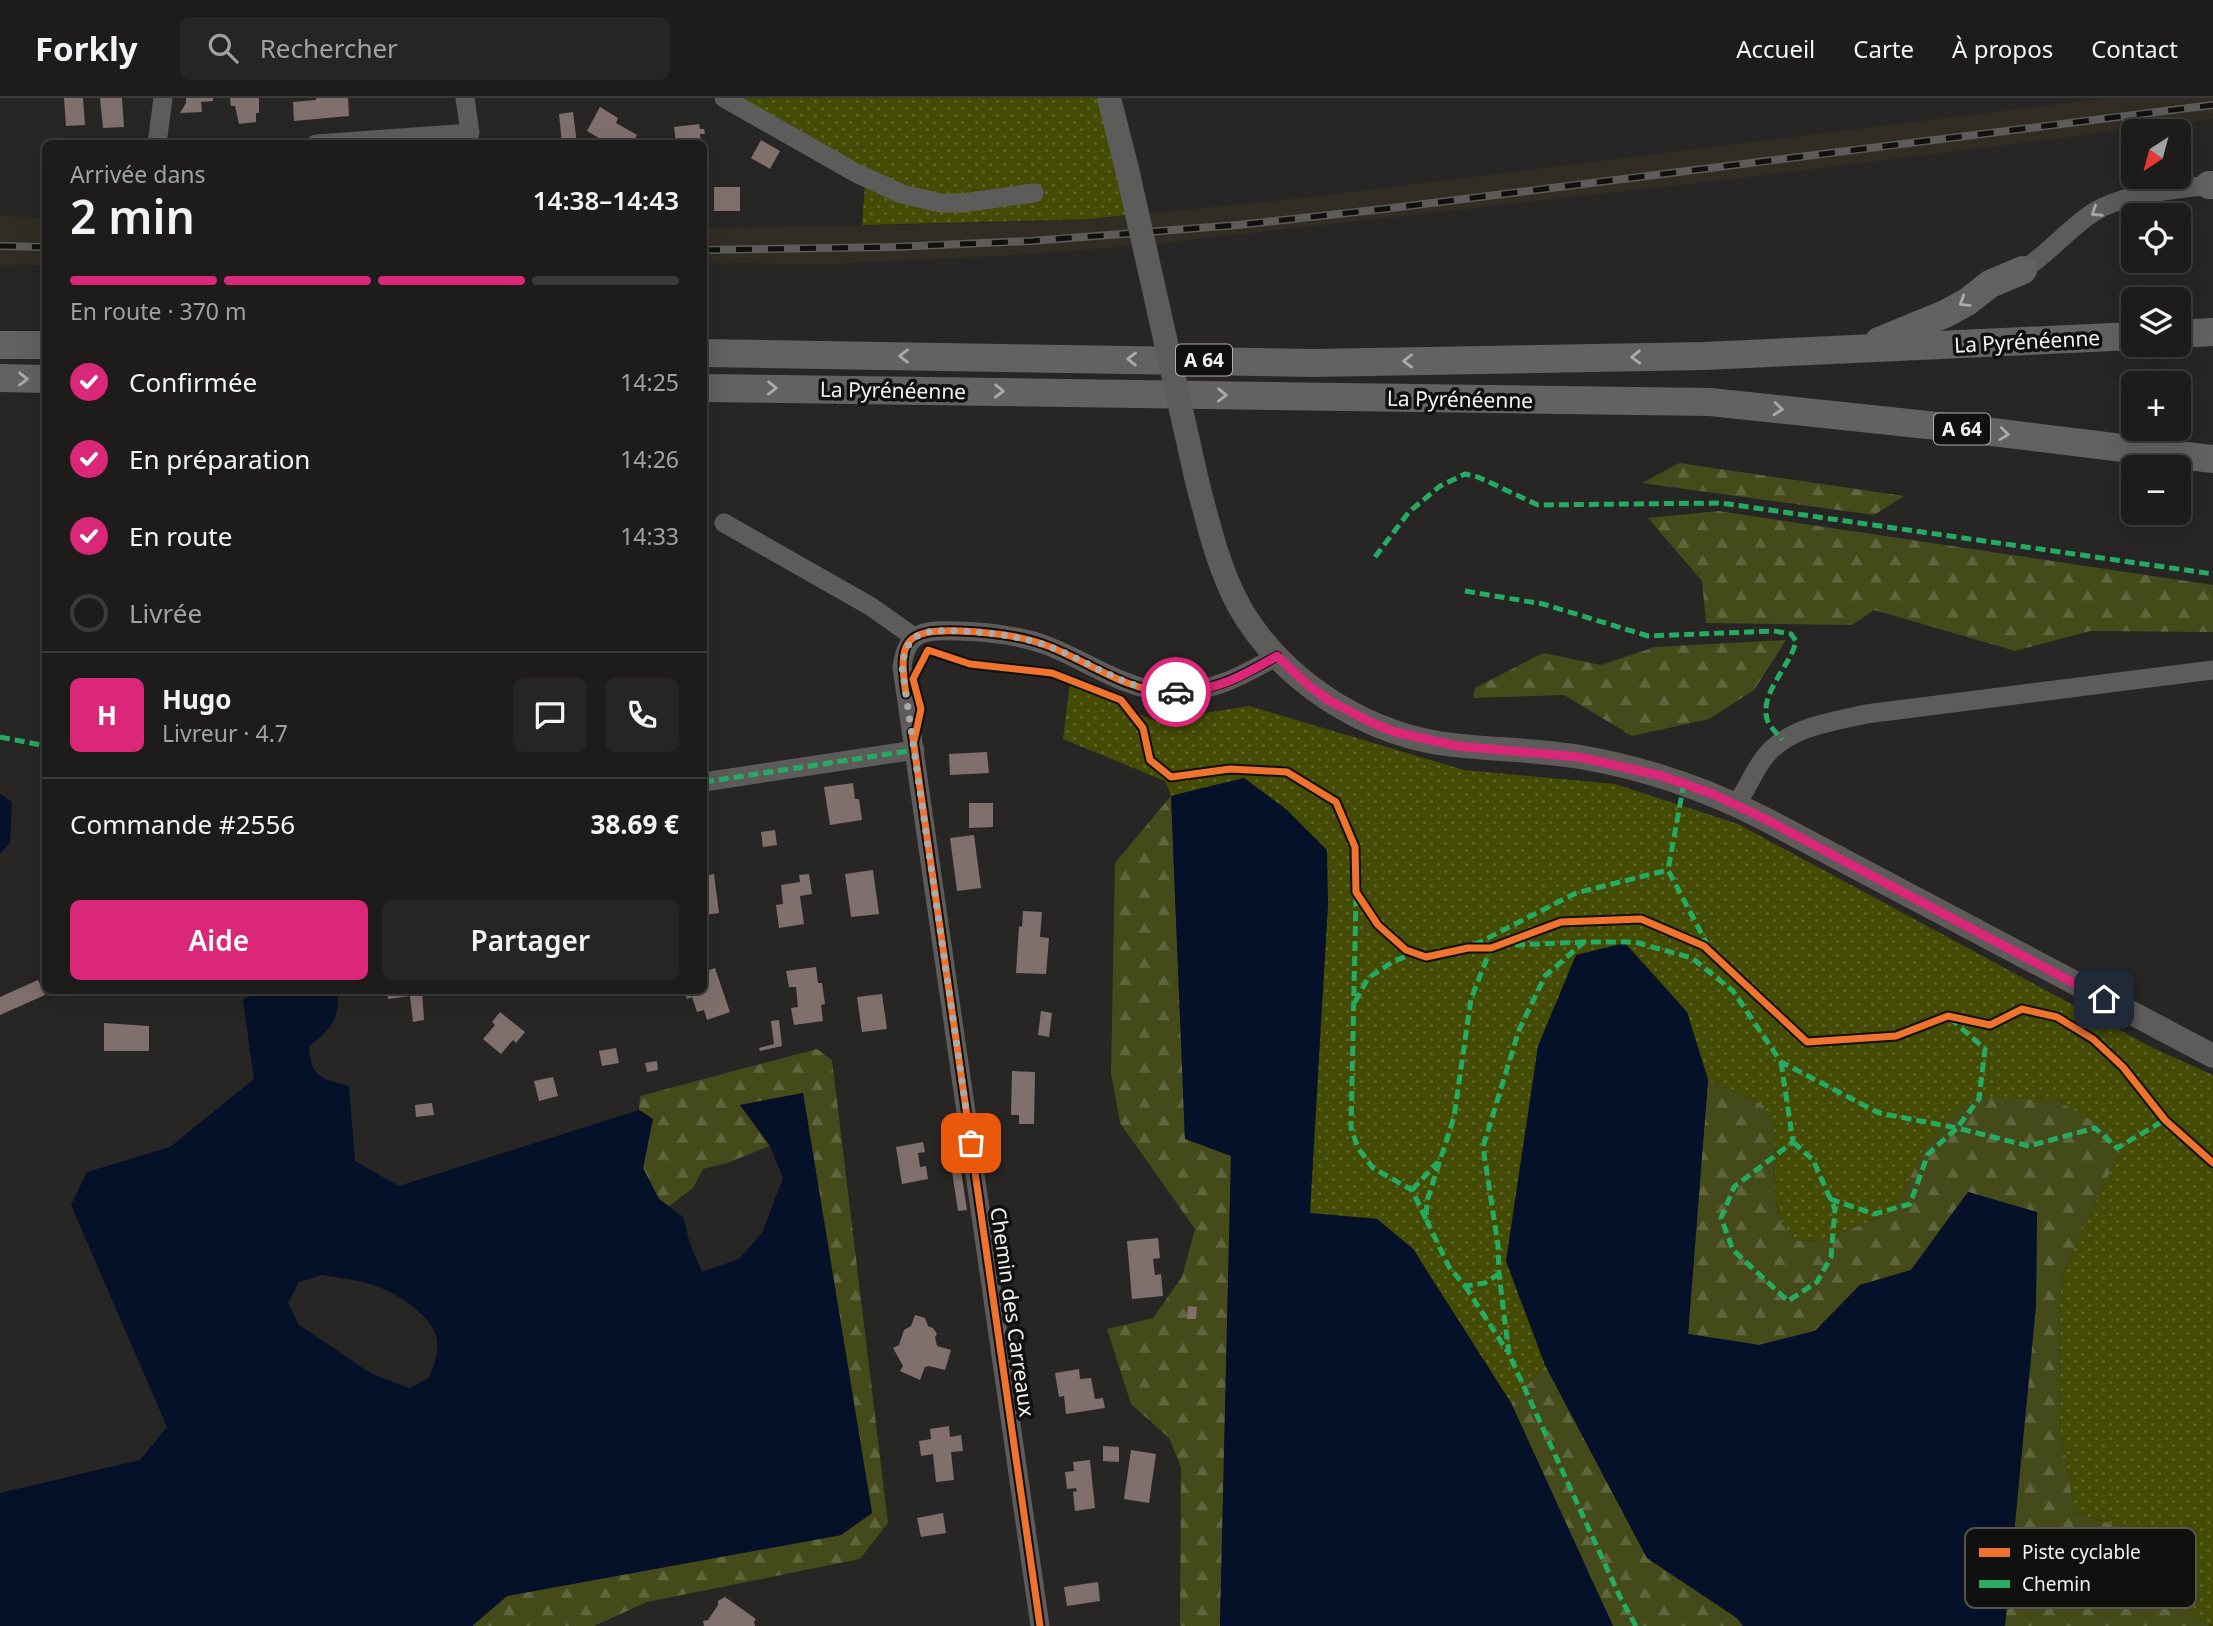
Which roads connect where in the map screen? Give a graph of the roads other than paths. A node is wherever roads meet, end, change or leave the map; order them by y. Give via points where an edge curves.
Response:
1 (163, 98) edge
2 (465, 98) edge
3 (724, 98) edge
4 (1109, 98) edge
5 (158, 140) edge
6 (367, 140) edge
7 (2211, 185) edge
8 (1034, 193) dead end
9 (2023, 270) joint
10 (2213, 332) edge
11 (2191, 333) edge
12 (2121, 337) edge
13 (0, 345) edge
14 (42, 345) edge
15 (1859, 349) junction
16 (707, 353) edge
17 (0, 379) edge
18 (42, 379) edge
19 (707, 388) edge
20 (2213, 459) edge
21 (724, 523) dead end
22 (914, 637) junction
23 (1277, 656) junction
24 (2213, 670) edge
25 (915, 750) junction
26 (707, 782) edge
27 (1736, 804) junction
28 (2213, 1056) edge
29 (1040, 1626) edge

1 - 5 street
2 - 6 street via 470,132
3 - 8 street via 902,194 963,203
4 - 23 main road, bridge via 1211,532 1230,586 1250,623
7 -> 9 street via 2108,205
9 -> 15 highway via 1990,284 1945,314
10 - 11 highway
12 - 15 highway, La Pyrénéenne / A 64
13 - 14 highway
15 -> 16 highway, La Pyrénéenne / A 64 via 1312,363
17 -> 18 highway
19 -> 20 highway, La Pyrénéenne / A 64 via 1710,402
21 - 22 street via 870,606
22 - 23 street via 929,630 1015,637 1046,645 1148,690 1168,692 1223,685
22 - 25 street, Chemin des Carreaux via 904,650 902,667
23 - 27 main road via 1330,701 1395,732 1457,746 1603,762 1684,783
24 - 27 street via 1866,714 1814,726 1782,740 1765,756
25 - 26 street
25 - 29 street, Chemin des Carreaux
27 - 28 main road

